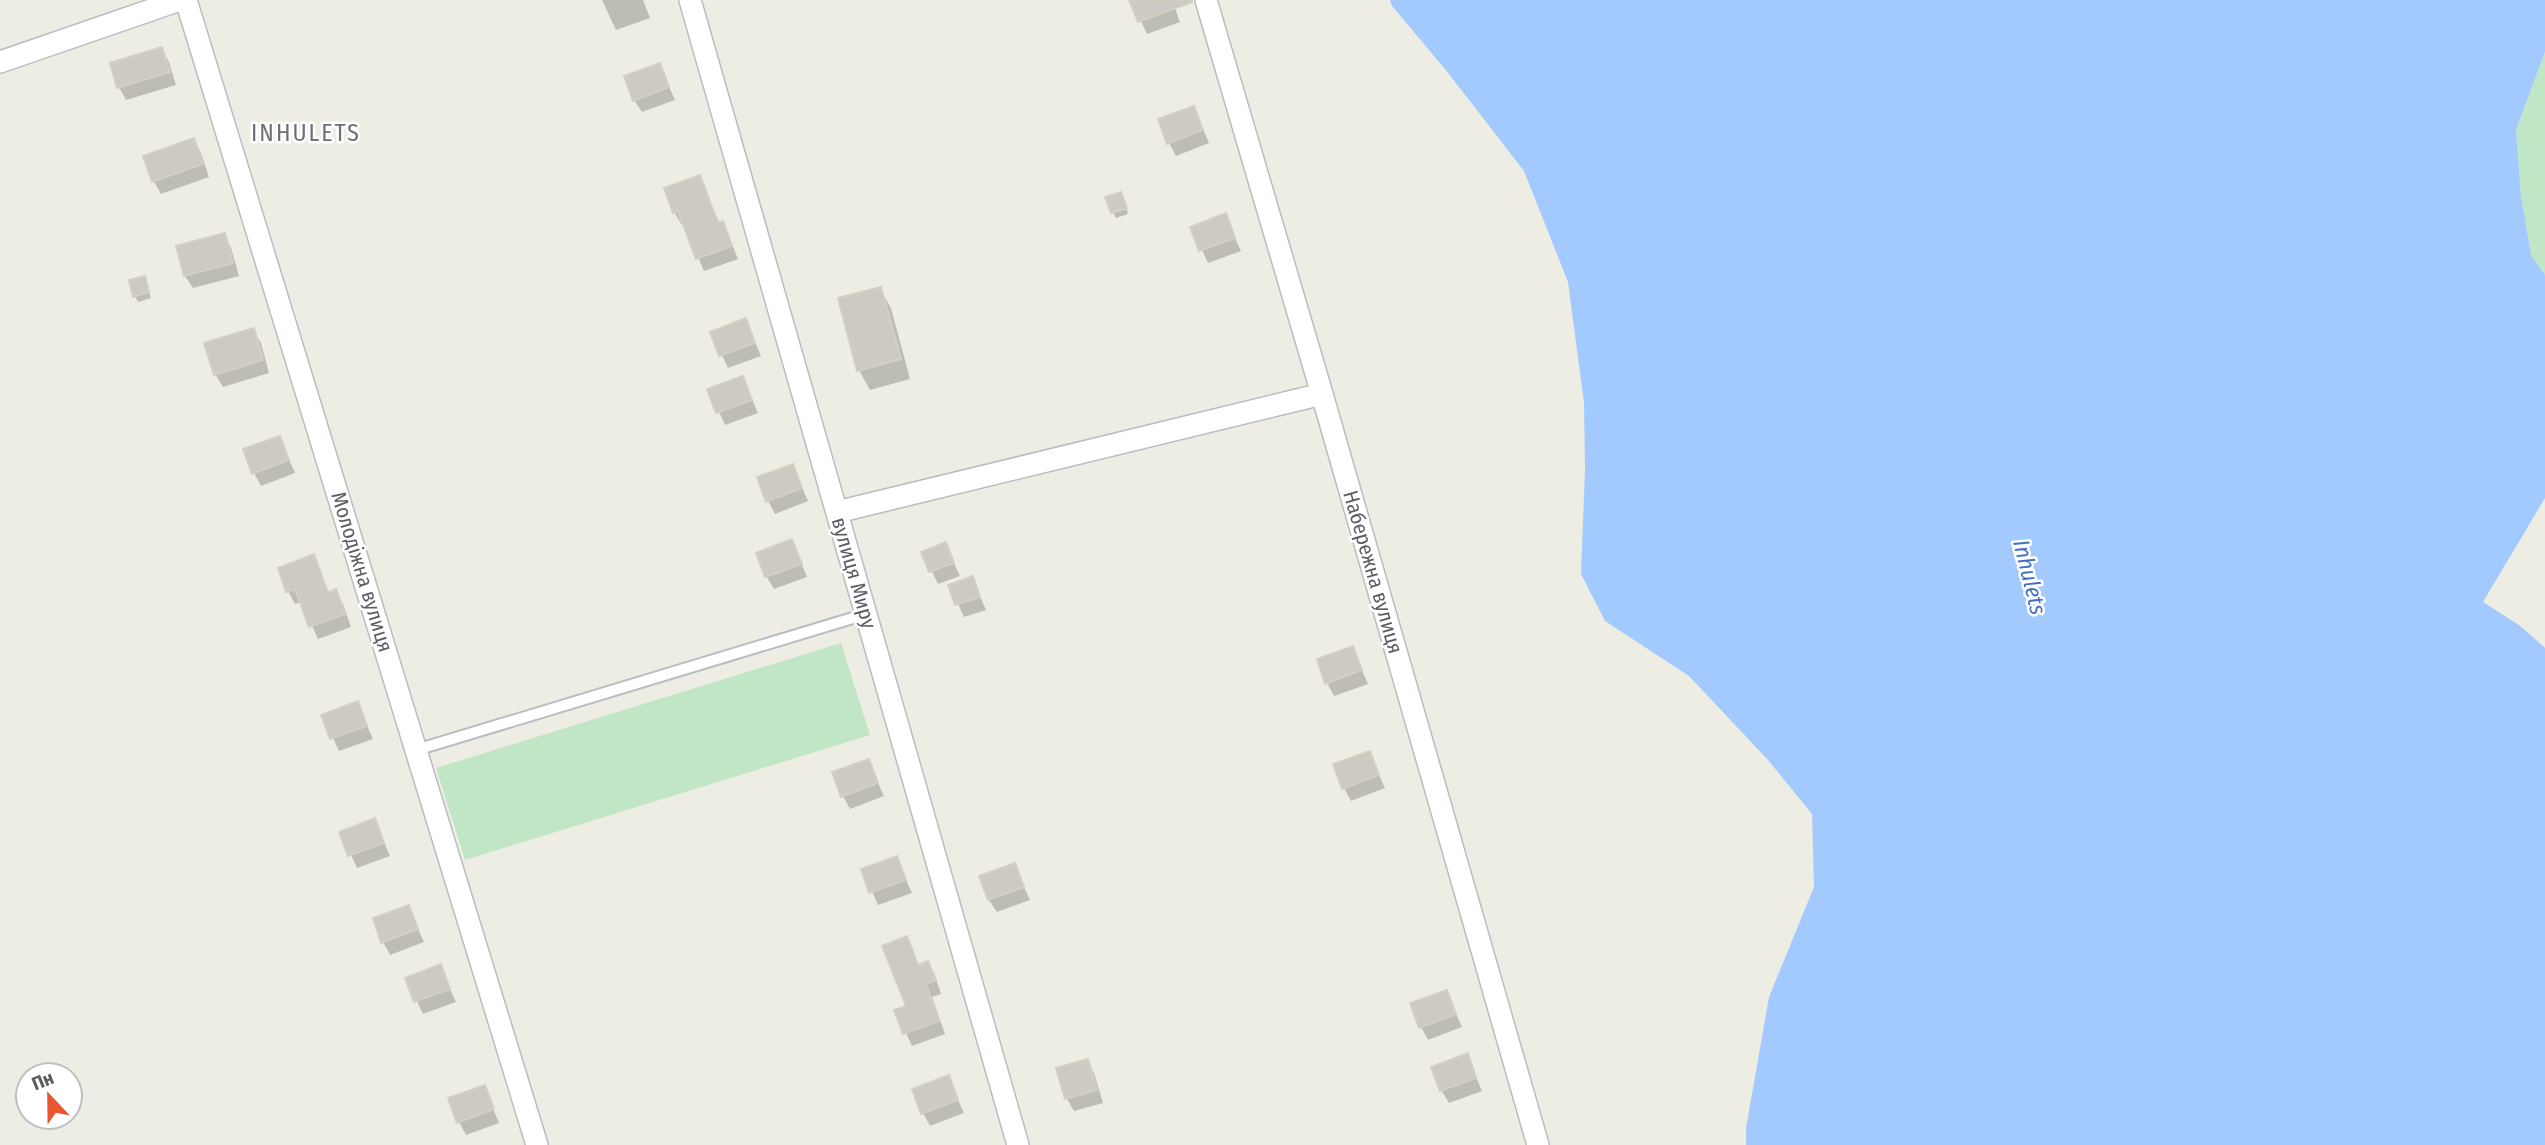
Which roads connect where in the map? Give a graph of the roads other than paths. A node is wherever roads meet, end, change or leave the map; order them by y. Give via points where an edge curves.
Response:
1 (180, 0) edge
2 (186, 0) edge
3 (690, 0) edge
4 (1206, 0) edge
5 (0, 62) edge
6 (1322, 394) junction
7 (837, 512) junction
8 (866, 614) junction
9 (416, 750) junction
10 (537, 1145) edge
11 (1018, 1145) edge
12 (1538, 1145) edge

1 - 5 street
2 - 9 street, Молодіжна вулиця
3 - 7 street, вулиця Миру
4 - 6 street, Набережна вулиця
6 - 7 street
6 - 12 street, Набережна вулиця
7 - 8 street, вулиця Миру
8 - 9 lane
8 - 11 street, вулиця Миру
9 - 10 street, Молодіжна вулиця

